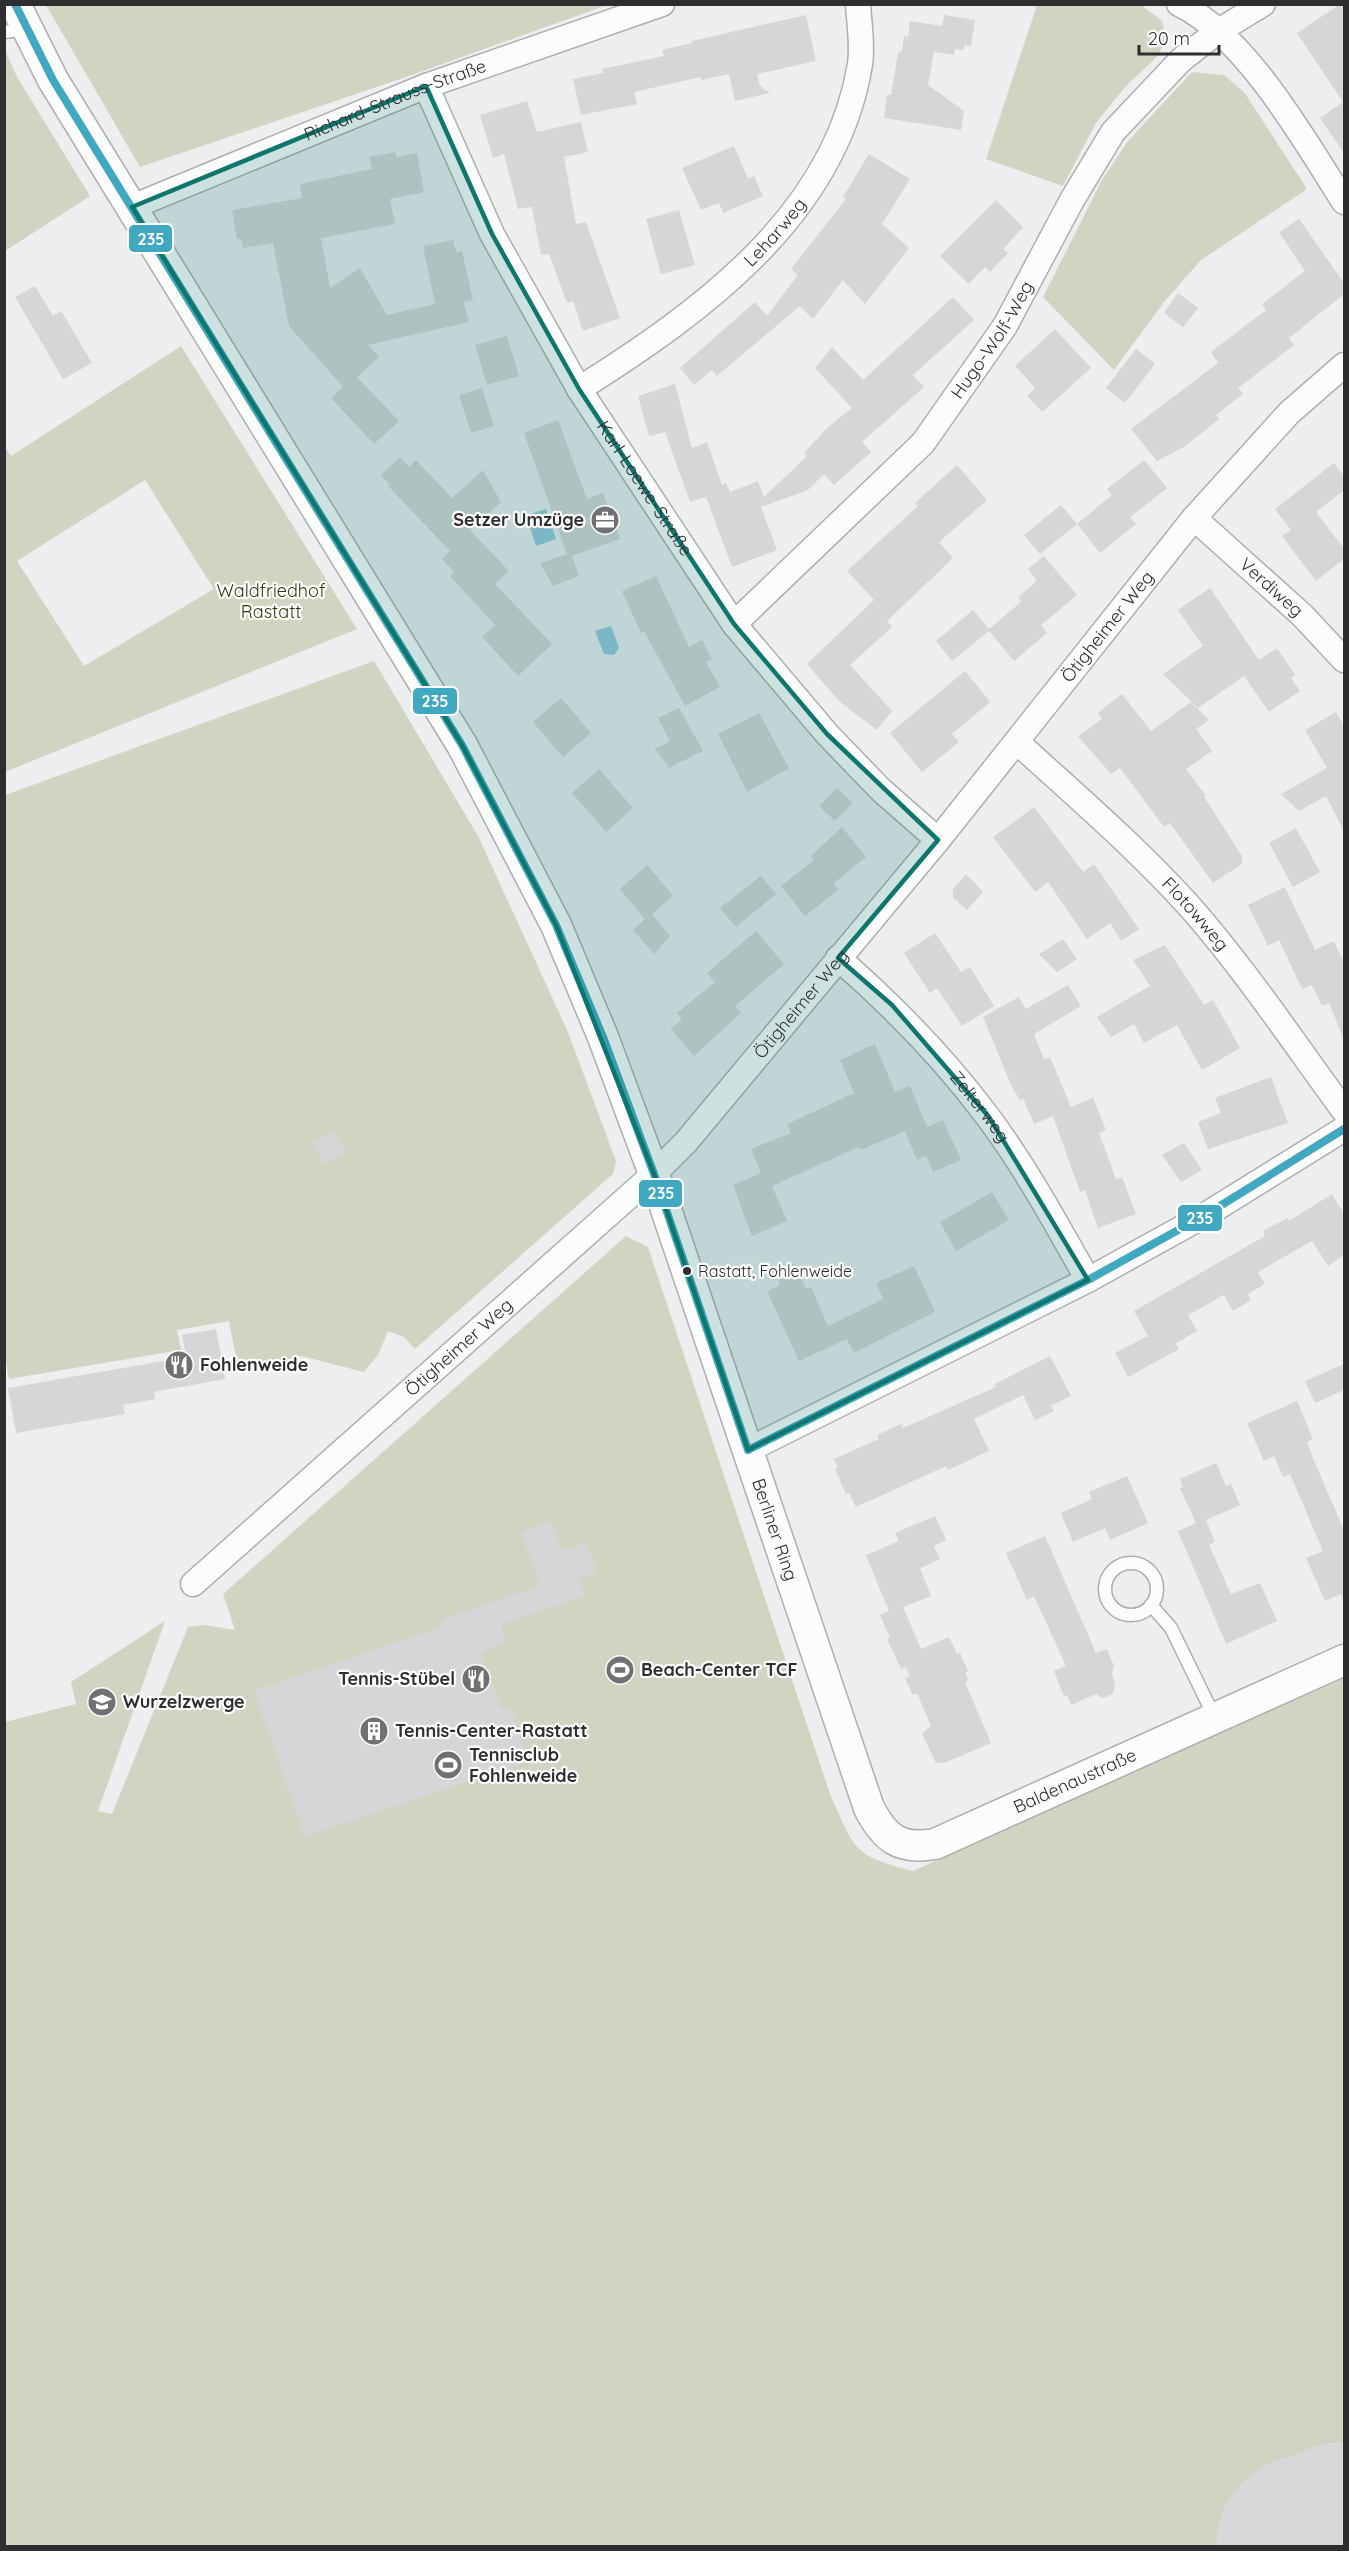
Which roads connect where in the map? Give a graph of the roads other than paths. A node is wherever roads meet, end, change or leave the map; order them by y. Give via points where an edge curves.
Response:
1 (662, 4) edge
2 (858, 4) edge
3 (1179, 4) edge
4 (1263, 4) edge
5 (15, 22) edge
6 (1217, 32) junction
7 (426, 86) junction
8 (1344, 202) edge
9 (132, 207) junction
10 (1344, 365) edge
11 (579, 389) junction
12 (1194, 518) junction
13 (734, 624) junction
14 (1344, 660) edge
15 (1017, 742) junction
16 (938, 840) junction
17 (838, 958) junction
18 (1344, 1111) edge
19 (1344, 1129) edge
20 (654, 1174) junction
21 (1088, 1280) junction
22 (748, 1450) junction
23 (193, 1584) dead end
24 (1151, 1605) junction
25 (1344, 1660) edge
26 (1215, 1718) junction
27 (935, 1844) joint

1 - 7 street, Richard-Strauss-Straße
2 - 11 street, Leharweg via 861,62 848,118 820,174 788,221 747,266 633,355
3 - 6 street
4 - 6 street, Hugo-Wolf-Weg
5 - 9 street, Berliner Ring
6 - 8 street via 1264,82
6 - 13 street, Hugo-Wolf-Weg via 1181,60 1113,132 1005,326 923,443
7 - 9 street, Richard-Strauss-Straße
7 - 11 street, Karl-Loewe-Straße via 492,234
9 - 20 street, Berliner Ring via 462,744 556,925
10 - 12 street, Ötigheimer Weg via 1289,413
11 - 13 street, Karl-Loewe-Straße
12 - 14 street, Verdiweg via 1302,615
12 - 15 street, Ötigheimer Weg
13 - 16 street, Karl-Loewe-Straße via 826,734
15 - 16 street, Ötigheimer Weg
15 - 18 street, Flotowweg via 1133,847 1192,909
16 - 17 street, Ötigheimer Weg
17 - 20 street, Ötigheimer Weg via 741,1078
17 - 21 street, Zelterweg via 892,1005 989,1117
19 - 21 street via 1207,1214
20 - 22 street, Berliner Ring
20 - 23 street, Ötigheimer Weg
21 - 22 street
22 - 27 street, Berliner Ring via 869,1808 892,1839 905,1845
24 - 24 lane via 1156,1590 1148,1570 1129,1564 1110,1574 1105,1588 1113,1608 1133,1615
24 - 26 lane via 1171,1628
25 - 26 street, Baldenaustraße
26 - 27 street, Baldenaustraße

